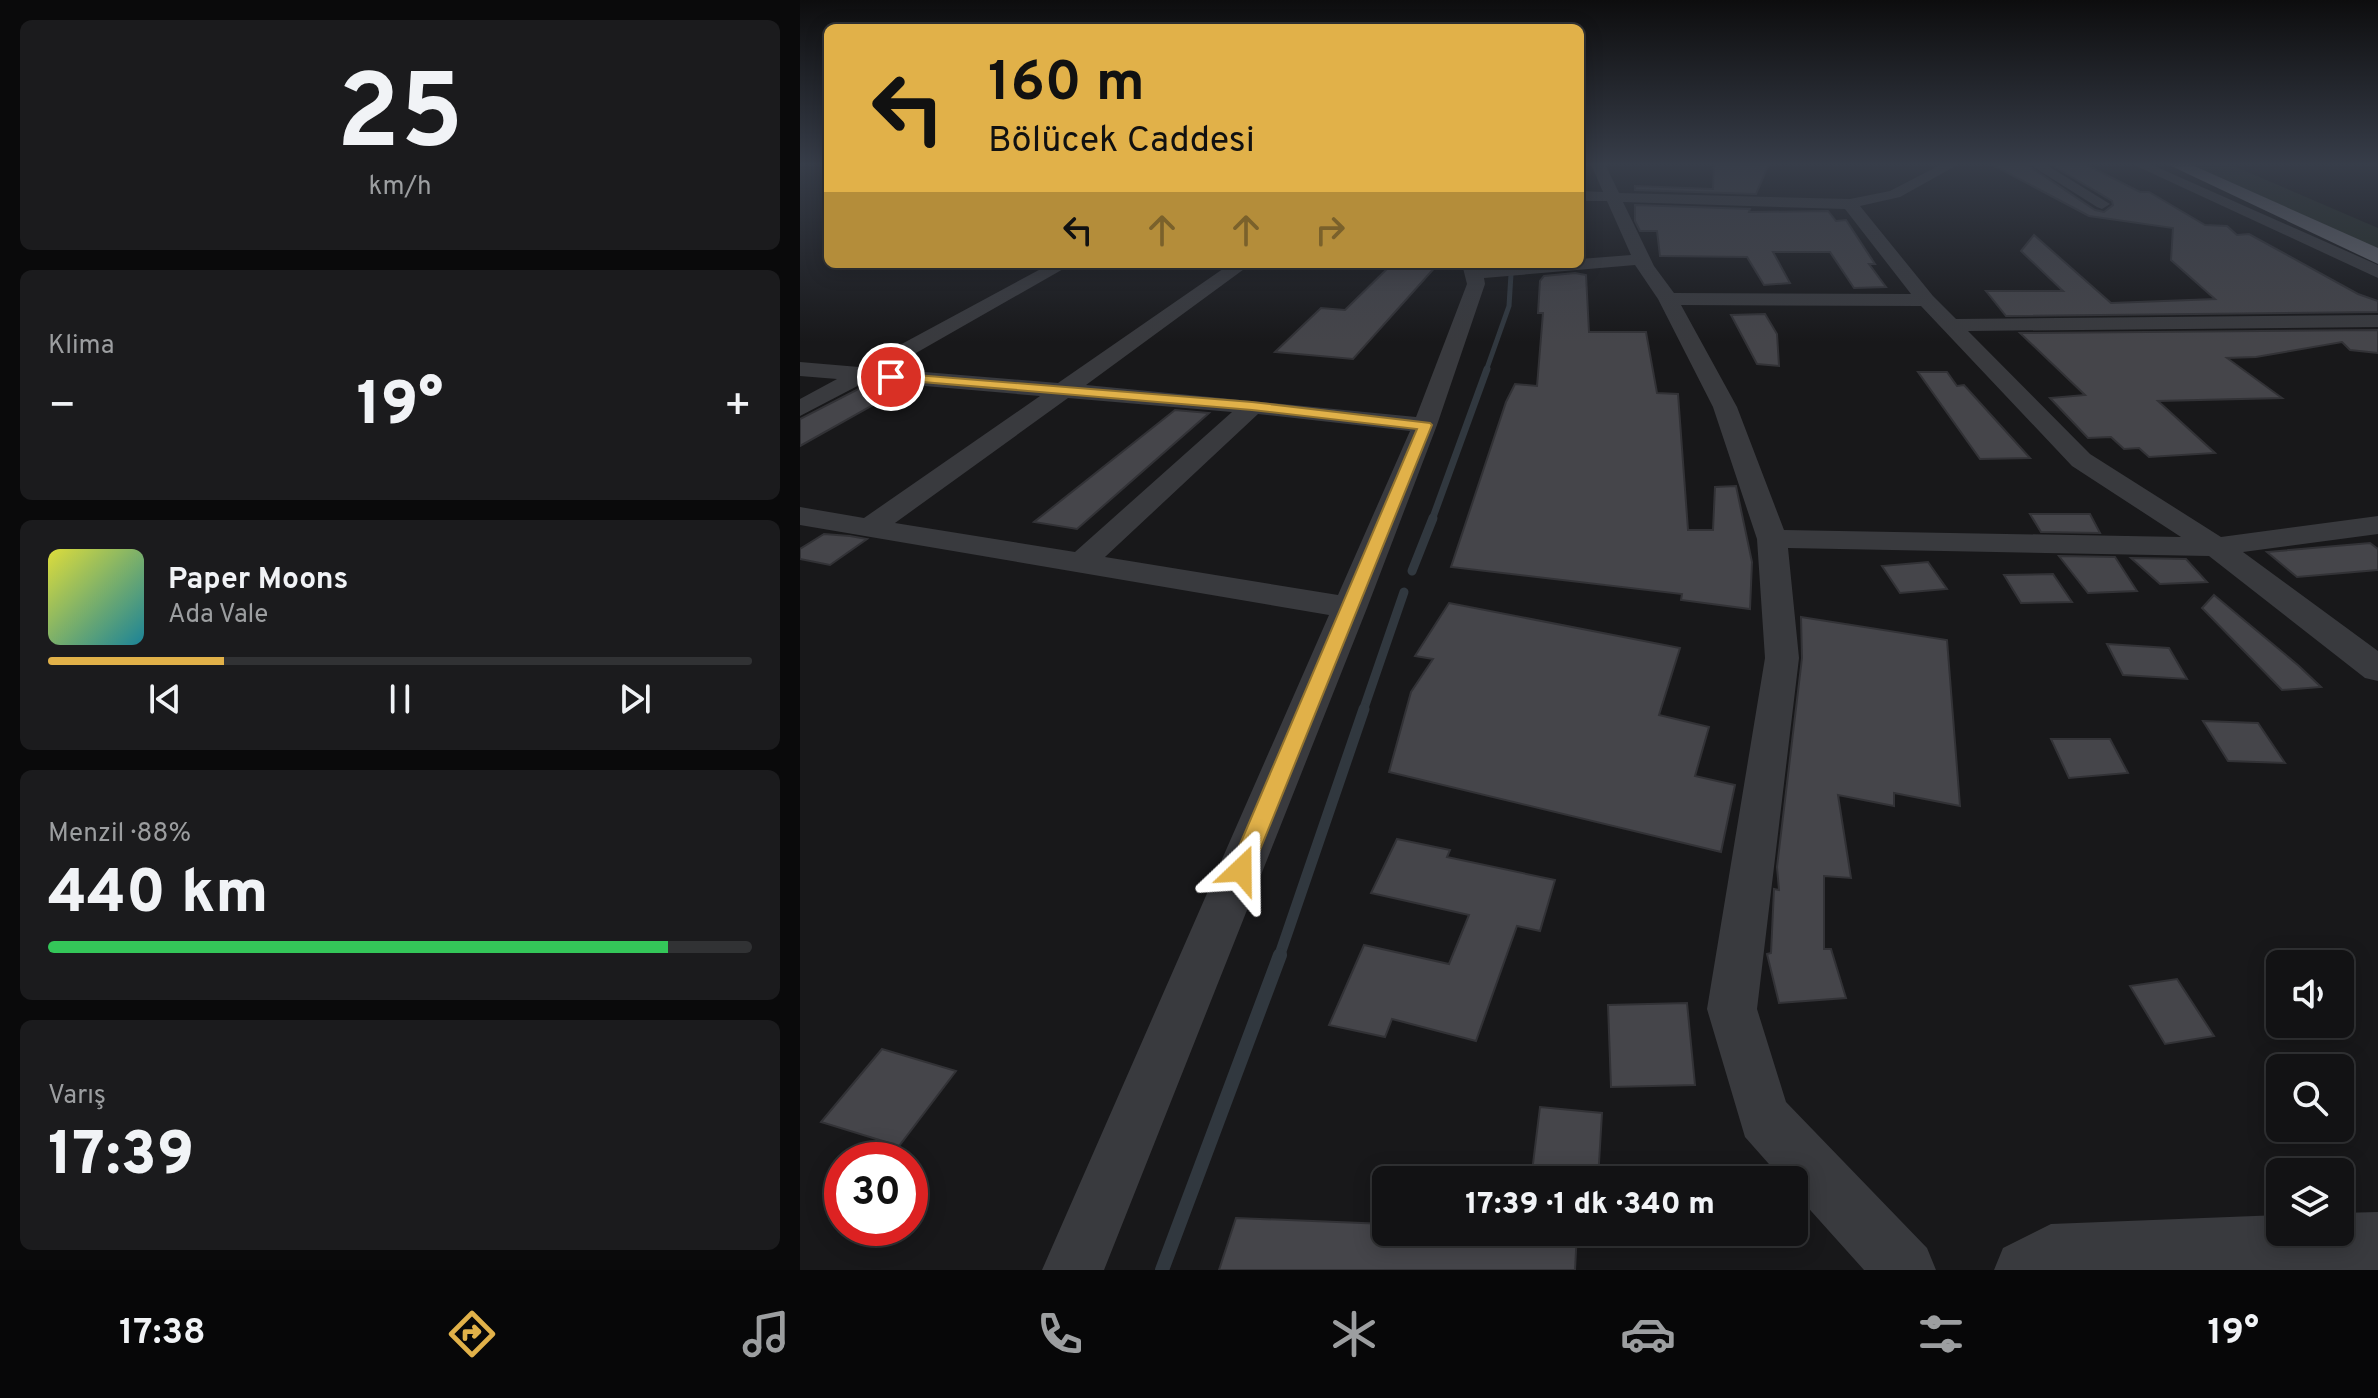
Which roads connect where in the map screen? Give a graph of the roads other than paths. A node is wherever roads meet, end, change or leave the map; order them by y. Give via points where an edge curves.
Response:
1 (1621, 223) edge
2 (1865, 223) edge
3 (2270, 223) edge
4 (2305, 223) edge
5 (2378, 257) edge
6 (1642, 259) junction
7 (1584, 263) edge
8 (1056, 268) edge
9 (1236, 268) edge
10 (1524, 268) edge
11 (1481, 269) edge
12 (2378, 272) edge
13 (1668, 299) junction
14 (1926, 300) junction
15 (2378, 321) edge
16 (1951, 325) junction
17 (802, 369) edge
18 (863, 374) junction
19 (1060, 392) junction
20 (1252, 406) junction
21 (800, 409) edge
22 (1425, 425) junction
23 (800, 516) edge
24 (2378, 525) edge
25 (870, 527) junction
26 (1772, 539) junction
27 (2216, 547) junction
28 (1082, 562) junction
29 (1351, 608) junction
30 (2378, 669) edge
31 (2378, 1242) edge
32 (1073, 1270) edge
33 (1905, 1270) edge
34 (2025, 1270) edge

1 - 6 street
2 - 14 street
3 - 12 street
4 - 5 highway
6 - 7 street
6 - 13 street
8 - 18 street
9 - 19 street
10 - 11 street
11 - 22 street
13 - 14 street
13 - 26 street via 1725,407
14 - 16 street
15 - 16 street
16 - 27 street via 2081,460
17 - 18 street
18 - 19 street
18 - 21 street
19 - 20 street
19 - 25 street
20 - 22 street
20 - 28 street
22 - 29 street
23 - 25 street
24 - 27 street
25 - 28 street
26 - 27 street
26 - 33 street via 1782,658 1732,1009 1764,1118
27 - 30 street
28 - 29 street
29 - 32 street
31 - 34 street via 2051,1254

